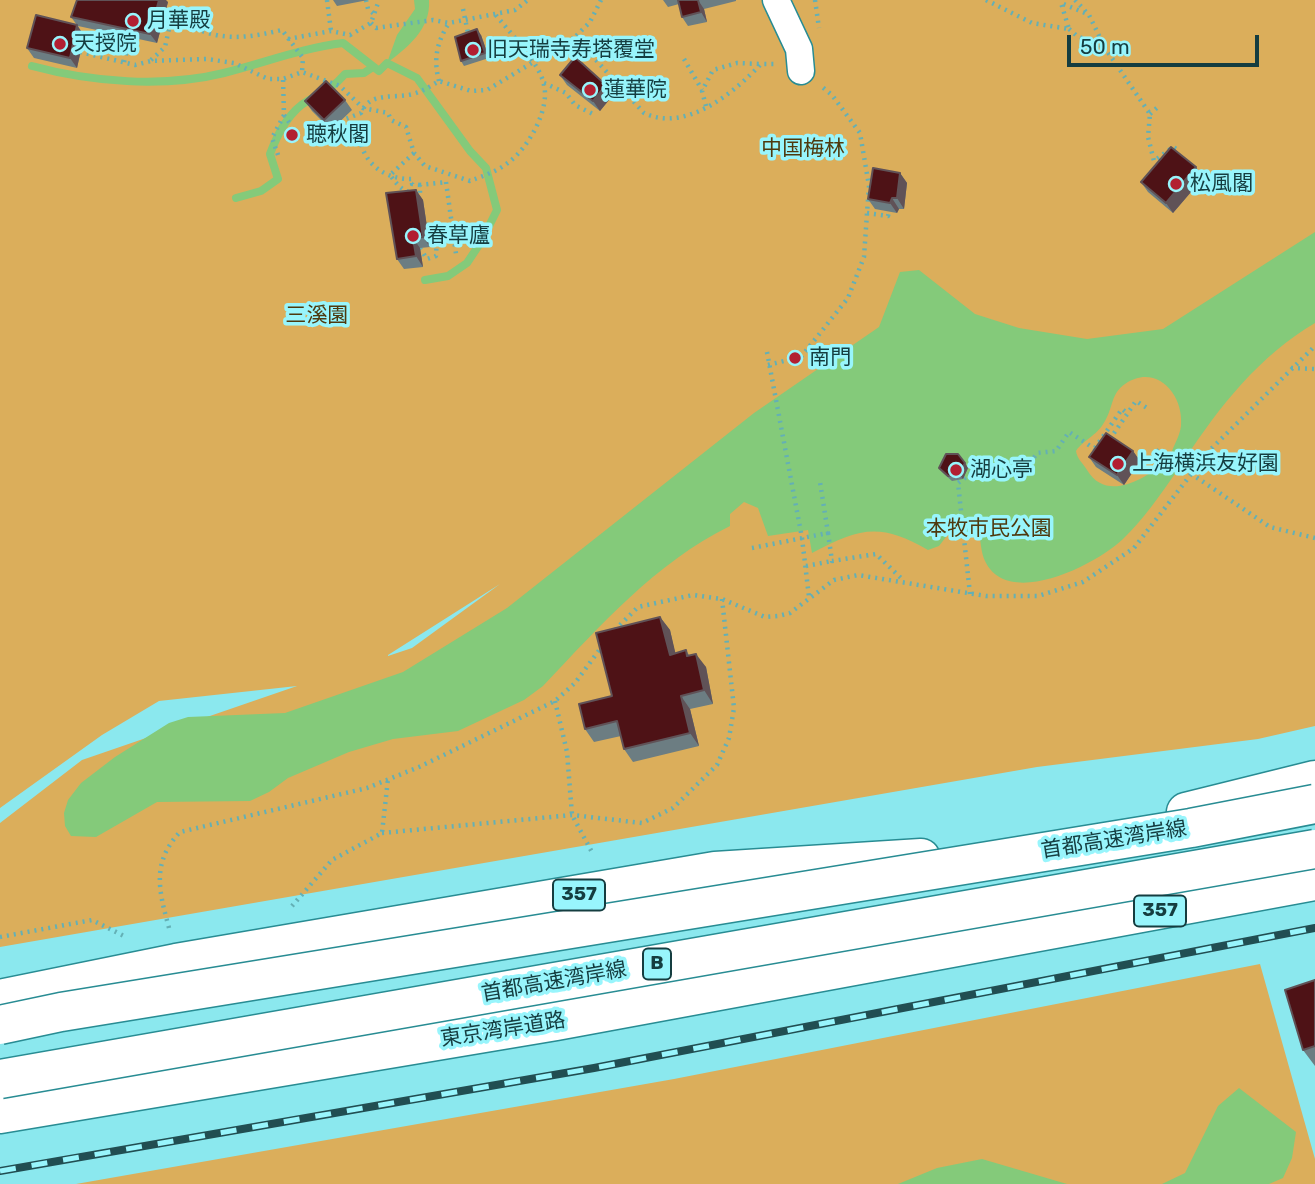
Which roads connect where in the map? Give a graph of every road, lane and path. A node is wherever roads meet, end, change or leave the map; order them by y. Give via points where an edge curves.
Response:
1 (327, 0) edge
2 (366, 0) edge
3 (379, 0) edge
4 (528, 0) edge
5 (601, 0) edge
6 (776, 0) edge
7 (986, 0) edge
8 (1075, 0) edge
9 (463, 9) dead end
10 (165, 12) dead end
11 (374, 14) junction
12 (495, 14) junction
13 (172, 15) junction
14 (1089, 15) junction
15 (96, 16) edge
16 (466, 19) junction
17 (371, 23) junction
18 (449, 23) junction
19 (1069, 29) junction
20 (331, 31) junction
21 (130, 37) edge
22 (575, 37) junction
23 (469, 38) edge
24 (289, 41) junction
25 (1105, 48) junction
26 (126, 50) junction
27 (80, 52) dead end
28 (684, 59) dead end
29 (151, 61) junction
30 (124, 62) junction
31 (533, 64) junction
32 (761, 64) junction
33 (801, 71) junction
34 (302, 72) junction
35 (283, 79) junction
36 (439, 81) junction
37 (544, 83) junction
38 (702, 91) junction
39 (706, 106) junction
40 (1159, 106) dead end
41 (362, 108) junction
42 (593, 114) edge
43 (1150, 114) junction
44 (284, 115) junction
45 (340, 121) edge
46 (291, 125) dead end
47 (366, 142) dead end
48 (414, 153) junction
49 (278, 155) dead end
50 (1167, 163) edge
51 (390, 175) junction
52 (447, 175) junction
53 (446, 182) junction
54 (420, 185) junction
55 (869, 186) junction
56 (399, 188) junction
57 (878, 188) edge
58 (396, 195) edge
59 (868, 198) junction
60 (877, 200) edge
61 (889, 212) edge
62 (867, 213) junction
63 (427, 225) dead end
64 (454, 235) junction
65 (437, 237) junction
66 (420, 248) edge
67 (456, 254) dead end
68 (1315, 346) edge
69 (767, 352) dead end
70 (801, 357) dead end
71 (788, 360) dead end
72 (768, 365) junction
73 (1290, 368) junction
74 (1315, 369) edge
75 (1146, 408) dead end
76 (1156, 450) dead end
77 (1192, 474) junction
78 (820, 482) dead end
79 (828, 533) junction
80 (802, 537) junction
81 (1315, 538) edge
82 (752, 548) dead end
83 (832, 561) junction
84 (806, 566) junction
85 (905, 582) junction
86 (970, 594) junction
87 (809, 598) junction
88 (722, 599) junction
89 (613, 632) edge
90 (606, 640) edge
91 (555, 701) junction
92 (388, 779) junction
93 (1315, 780) edge
94 (1315, 803) edge
95 (572, 815) junction
96 (382, 832) junction
97 (1315, 849) edge
98 (994, 853) junction
99 (593, 854) dead end
100 (1315, 881) edge
101 (292, 906) dead end
102 (169, 928) dead end
103 (0, 937) edge
104 (126, 937) dead end
105 (1005, 939) junction
106 (0, 999) edge
107 (0, 1025) edge
108 (0, 1035) edge
109 (0, 1073) edge
110 (0, 1079) edge
111 (0, 1114) edge

1 - 20 path
2 - 11 path
3 - 11 path
4 - 12 path via 515,10
5 - 22 path via 590,22
6 - 33 street via 799,49
7 - 19 path via 1032,23
8 - 14 path
9 - 16 path
10 - 13 path
11 - 17 path
12 - 16 path
12 - 31 path
13 - 24 path via 217,35 255,38 282,30
13 - 29 path via 165,47
14 - 19 path via 1060,3
14 - 25 path
15 - 26 path via 96,32
16 - 18 path
16 - 23 path
17 - 18 path via 384,28 433,20
17 - 20 path via 350,35
18 - 36 path via 440,38 435,64
19 - 25 path
20 - 24 path
21 - 26 path
22 - 31 path
22 - 39 path via 643,113 666,120
24 - 34 path via 303,58
25 - 43 path
26 - 30 path
27 - 30 path
28 - 38 path
29 - 30 path
29 - 35 path via 234,63 268,79
31 - 36 path via 487,90 471,91
31 - 37 path
32 - 33 path
32 - 38 path via 737,63 713,71
32 - 39 path via 739,88
33 - 55 path via 832,95 860,133
34 - 35 path
34 - 41 path via 340,86
35 - 44 path
36 - 41 path via 410,95 380,97
37 - 42 path
37 - 52 path via 543,110 510,162 470,181
38 - 39 path
40 - 43 path
41 - 45 path via 361,113
41 - 48 path via 388,113 391,120 406,127
43 - 50 path via 1148,137 1154,162 1173,147 1178,150
44 - 46 path
44 - 49 path via 272,138
47 - 51 path via 361,143 363,156
48 - 51 path
48 - 52 path via 425,166
51 - 54 path
51 - 56 path
52 - 53 path
53 - 54 path
53 - 64 path
54 - 56 path via 420,193 409,194
55 - 57 path
55 - 59 path
56 - 58 path
59 - 60 path
59 - 62 path
61 - 62 path via 888,216
62 - 70 path via 864,257 848,298
63 - 65 path via 432,224
64 - 65 path
64 - 67 path
65 - 66 path via 436,256 427,259
68 - 73 path
69 - 72 path
71 - 72 path
72 - 80 path
73 - 74 path
73 - 77 path
75 - 86 path via 1136,401 1101,453 1069,432 1056,451 1037,453 1028,466 974,471 958,483
76 - 77 path
77 - 81 path via 1270,527
77 - 86 path via 1134,548 1083,582 1038,596
78 - 79 path
79 - 80 path
79 - 83 path
80 - 82 path
80 - 84 path
83 - 84 path
83 - 85 path via 876,554
84 - 87 path
85 - 86 path
85 - 87 path via 858,575 834,580
87 - 88 path via 790,613 765,617
88 - 89 path via 693,595 663,599 638,607
88 - 95 path via 734,708 729,738 717,765 673,808 642,823
90 - 91 path via 575,683
91 - 92 path
91 - 95 path via 567,752
92 - 96 path
92 - 102 path via 180,832 166,848 160,870 161,900
93 - 98 highway, 357 via 1161,819
94 - 107 highway, 首都高速湾岸線 / B, bridge via 1191,828
95 - 96 path
95 - 99 path
96 - 101 path via 332,860
97 - 110 highway, 首都高速湾岸線 / B, bridge
98 - 106 highway, 357 via 715,871 189,961
98 - 108 highway, 357, bridge
100 - 105 highway, 東京湾岸道路 / 357
103 - 104 path via 92,920
105 - 109 highway, 東京湾岸道路 / 357, bridge via 656,958
105 - 111 highway, 東京湾岸道路 / 357 via 556,1021

